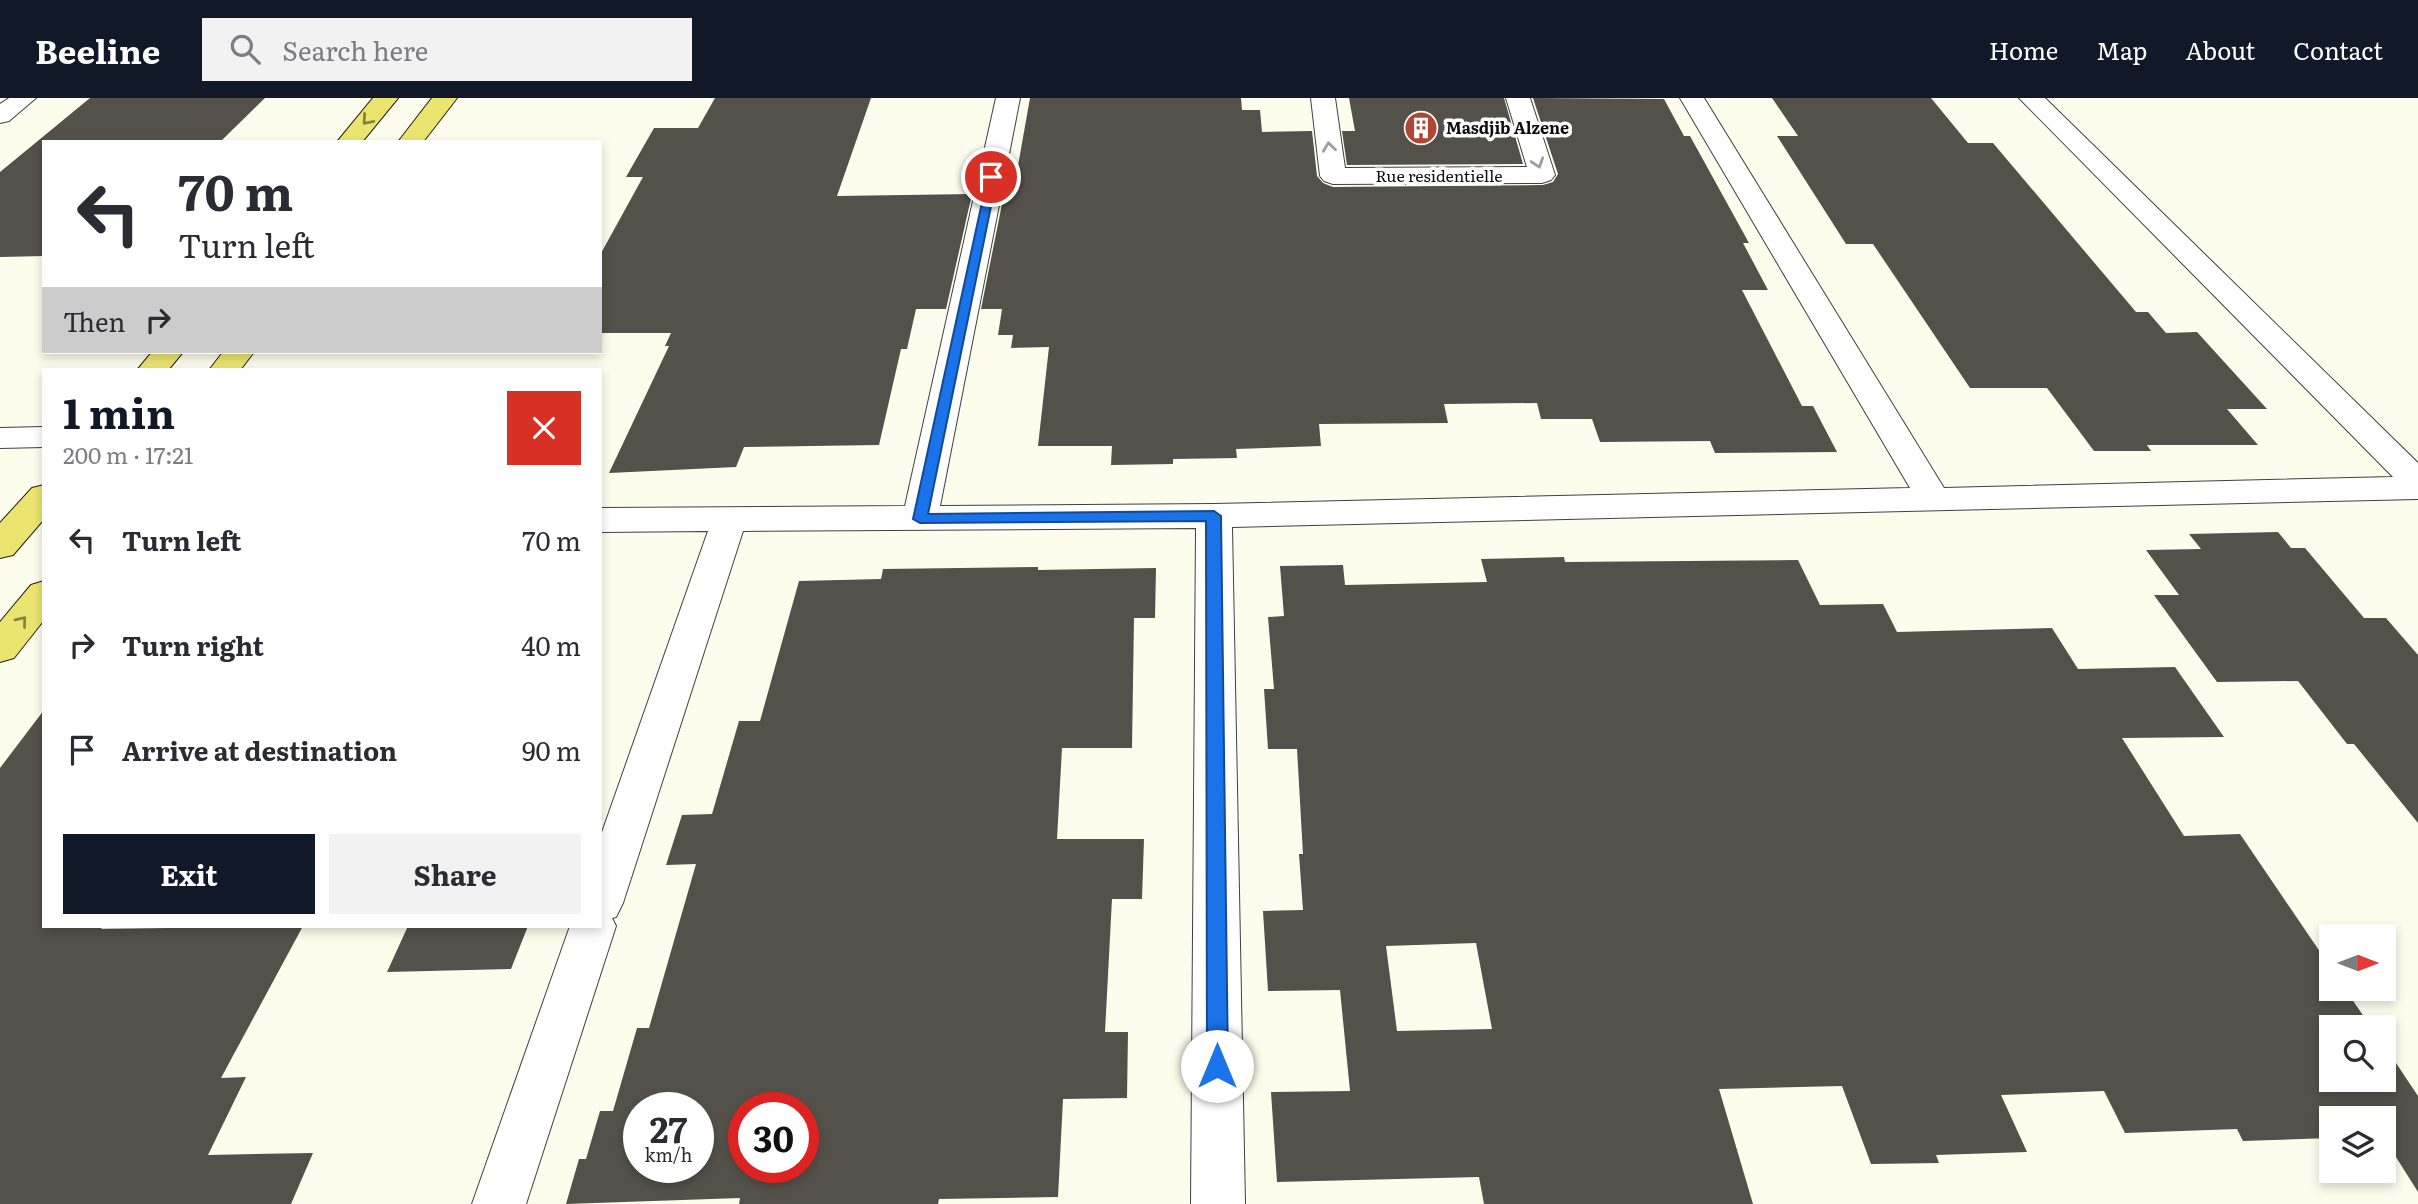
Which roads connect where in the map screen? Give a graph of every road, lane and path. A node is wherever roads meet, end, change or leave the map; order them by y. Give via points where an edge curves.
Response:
1 (24, 98) edge
2 (386, 98) edge
3 (445, 98) edge
4 (1008, 98) edge
5 (1323, 98) edge
6 (1518, 98) edge
7 (1692, 98) edge
8 (2031, 98) edge
9 (0, 116) edge
10 (351, 140) edge
11 (412, 140) edge
12 (166, 354) edge
13 (237, 354) edge
14 (154, 368) edge
15 (226, 368) edge
16 (0, 438) edge
17 (42, 438) edge
18 (2418, 485) edge
19 (1934, 500) junction
20 (38, 510) edge
21 (1214, 516) junction
22 (920, 519) junction
23 (602, 520) edge
24 (729, 520) junction
25 (0, 547) edge
26 (42, 596) edge
27 (0, 648) edge
28 (602, 897) edge
29 (592, 928) edge
30 (499, 1204) edge
31 (1218, 1204) edge

1 - 9 street
2 -> 10 main road
3 - 11 main road
4 - 22 street
6 -> 5 street, Rue residentielle via 1542,175 1333,176
7 - 19 street
8 - 18 street
12 - 14 main road
13 - 15 main road
16 - 17 street
18 - 19 street
19 - 21 street
20 - 25 main road
21 - 22 street
21 - 31 street
22 - 24 street
23 - 24 street
24 - 28 street
27 -> 26 main road
29 - 30 street

